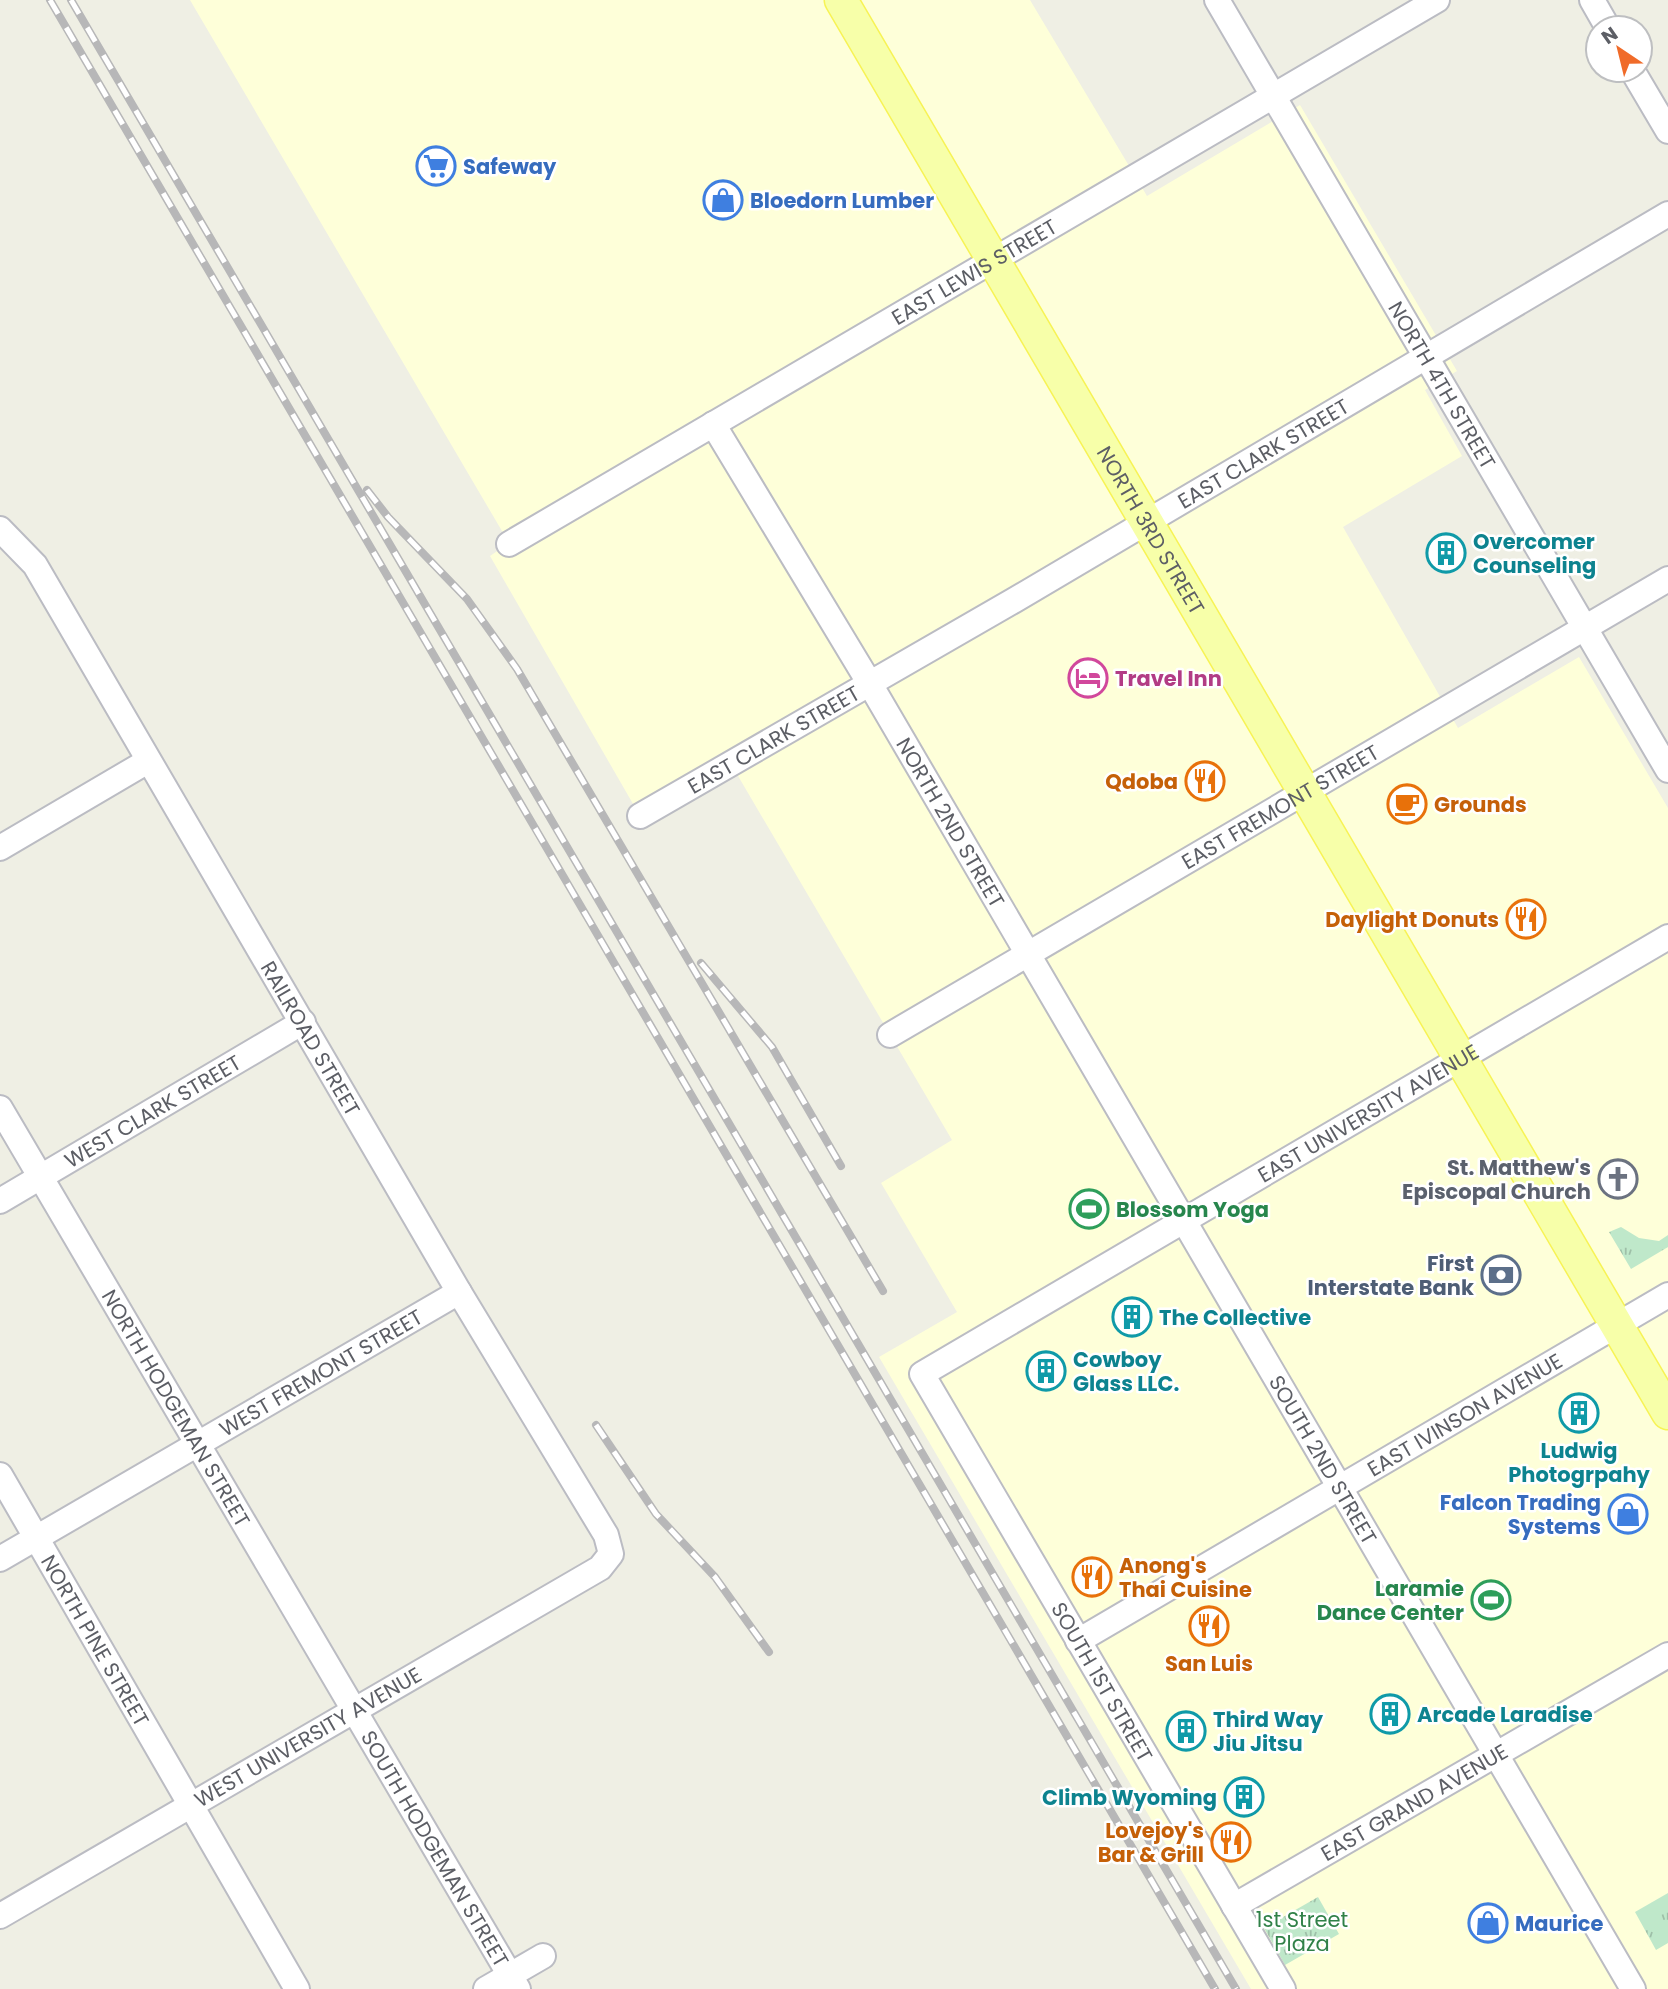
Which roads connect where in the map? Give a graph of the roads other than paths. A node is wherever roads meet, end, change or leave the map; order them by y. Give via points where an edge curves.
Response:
1 (841, 0) edge
2 (1217, 0) edge
3 (1437, 0) edge
4 (1640, 84) edge
5 (1273, 96) junction
6 (1668, 131) edge
7 (1668, 214) edge
8 (993, 260) junction
9 (1425, 357) junction
10 (713, 424) junction
11 (1147, 521) junction
12 (0, 529) edge
13 (509, 544) dead end
14 (1668, 579) edge
15 (1584, 628) junction
16 (870, 684) junction
17 (148, 761) junction
18 (1668, 771) edge
19 (1305, 792) junction
20 (640, 816) dead end
21 (0, 848) edge
22 (1668, 937) edge
23 (1027, 954) junction
24 (303, 1022) junction
25 (890, 1035) dead end
26 (1461, 1059) junction
27 (0, 1108) edge
28 (41, 1178) junction
29 (0, 1201) edge
30 (1184, 1221) junction
31 (459, 1292) junction
32 (1668, 1295) edge
33 (1617, 1325) junction
34 (922, 1374) joint
35 (1668, 1413) edge
36 (198, 1446) junction
37 (0, 1475) edge
38 (1339, 1488) junction
39 (37, 1538) junction
40 (611, 1554) joint
41 (0, 1559) edge
42 (1078, 1641) junction
43 (1668, 1655) edge
44 (354, 1709) junction
45 (1496, 1755) junction
46 (190, 1806) junction
47 (1234, 1906) junction
48 (0, 1916) edge
49 (543, 1956) dead end
50 (514, 1982) edge
51 (297, 1989) edge
52 (486, 1989) edge
53 (1283, 1989) edge
54 (1633, 1989) edge

1 - 8 main road, NORTH 3RD STREET
2 - 5 street, NORTH 4TH STREET
3 - 5 street, EAST LEWIS STREET
4 - 6 street
5 - 8 street, EAST LEWIS STREET
5 - 9 street, NORTH 4TH STREET
7 - 9 street, EAST CLARK STREET
8 - 10 street, EAST LEWIS STREET
8 - 11 main road, NORTH 3RD STREET
9 - 11 street, EAST CLARK STREET
9 - 15 street, NORTH 4TH STREET
10 - 13 street, EAST LEWIS STREET
10 - 16 street, NORTH 2ND STREET
11 - 16 street, EAST CLARK STREET
11 - 19 main road, NORTH 3RD STREET
12 - 17 street, RAILROAD STREET via 35,565
14 - 15 street, EAST FREMONT STREET
15 - 18 street, NORTH 4TH STREET
15 - 19 street, EAST FREMONT STREET
16 - 20 street, EAST CLARK STREET
16 - 23 street, NORTH 2ND STREET
17 - 21 street
17 - 24 street, RAILROAD STREET
19 - 23 street, EAST FREMONT STREET
19 - 26 main road, NORTH 3RD STREET
22 - 26 street, EAST UNIVERSITY AVENUE
23 - 25 street, EAST FREMONT STREET
23 - 30 street, NORTH 2ND STREET
24 - 28 street, WEST CLARK STREET
24 - 31 street, RAILROAD STREET
26 - 30 street, EAST UNIVERSITY AVENUE
26 - 33 main road, NORTH 3RD STREET
27 - 28 street, NORTH HODGEMAN STREET
28 - 29 street, WEST CLARK STREET
28 - 36 street, NORTH HODGEMAN STREET
30 - 34 street, EAST UNIVERSITY AVENUE
30 - 38 street, SOUTH 2ND STREET
31 - 36 street, WEST FREMONT STREET
31 - 40 street, RAILROAD STREET via 606,1535
32 - 33 street, EAST IVINSON AVENUE
33 - 35 main road, NORTH 3RD STREET
33 - 38 street, EAST IVINSON AVENUE
34 - 42 street, SOUTH 1ST STREET
36 - 39 street, WEST FREMONT STREET
36 - 44 street, NORTH HODGEMAN STREET
37 - 39 street, NORTH PINE STREET
38 - 42 street, EAST IVINSON AVENUE
38 - 45 street, SOUTH 2ND STREET
39 - 41 street, WEST FREMONT STREET
39 - 46 street, NORTH PINE STREET
40 - 44 street, WEST UNIVERSITY AVENUE via 600,1568
42 - 47 street, SOUTH 1ST STREET
43 - 45 street, EAST GRAND AVENUE
44 - 46 street, WEST UNIVERSITY AVENUE
44 - 50 street, SOUTH HODGEMAN STREET
45 - 47 street, EAST GRAND AVENUE
45 - 54 street, SOUTH 2ND STREET
46 - 48 street, WEST UNIVERSITY AVENUE
46 - 51 street, NORTH PINE STREET
47 - 53 street, SOUTH 1ST STREET
49 - 50 street
50 - 52 street

